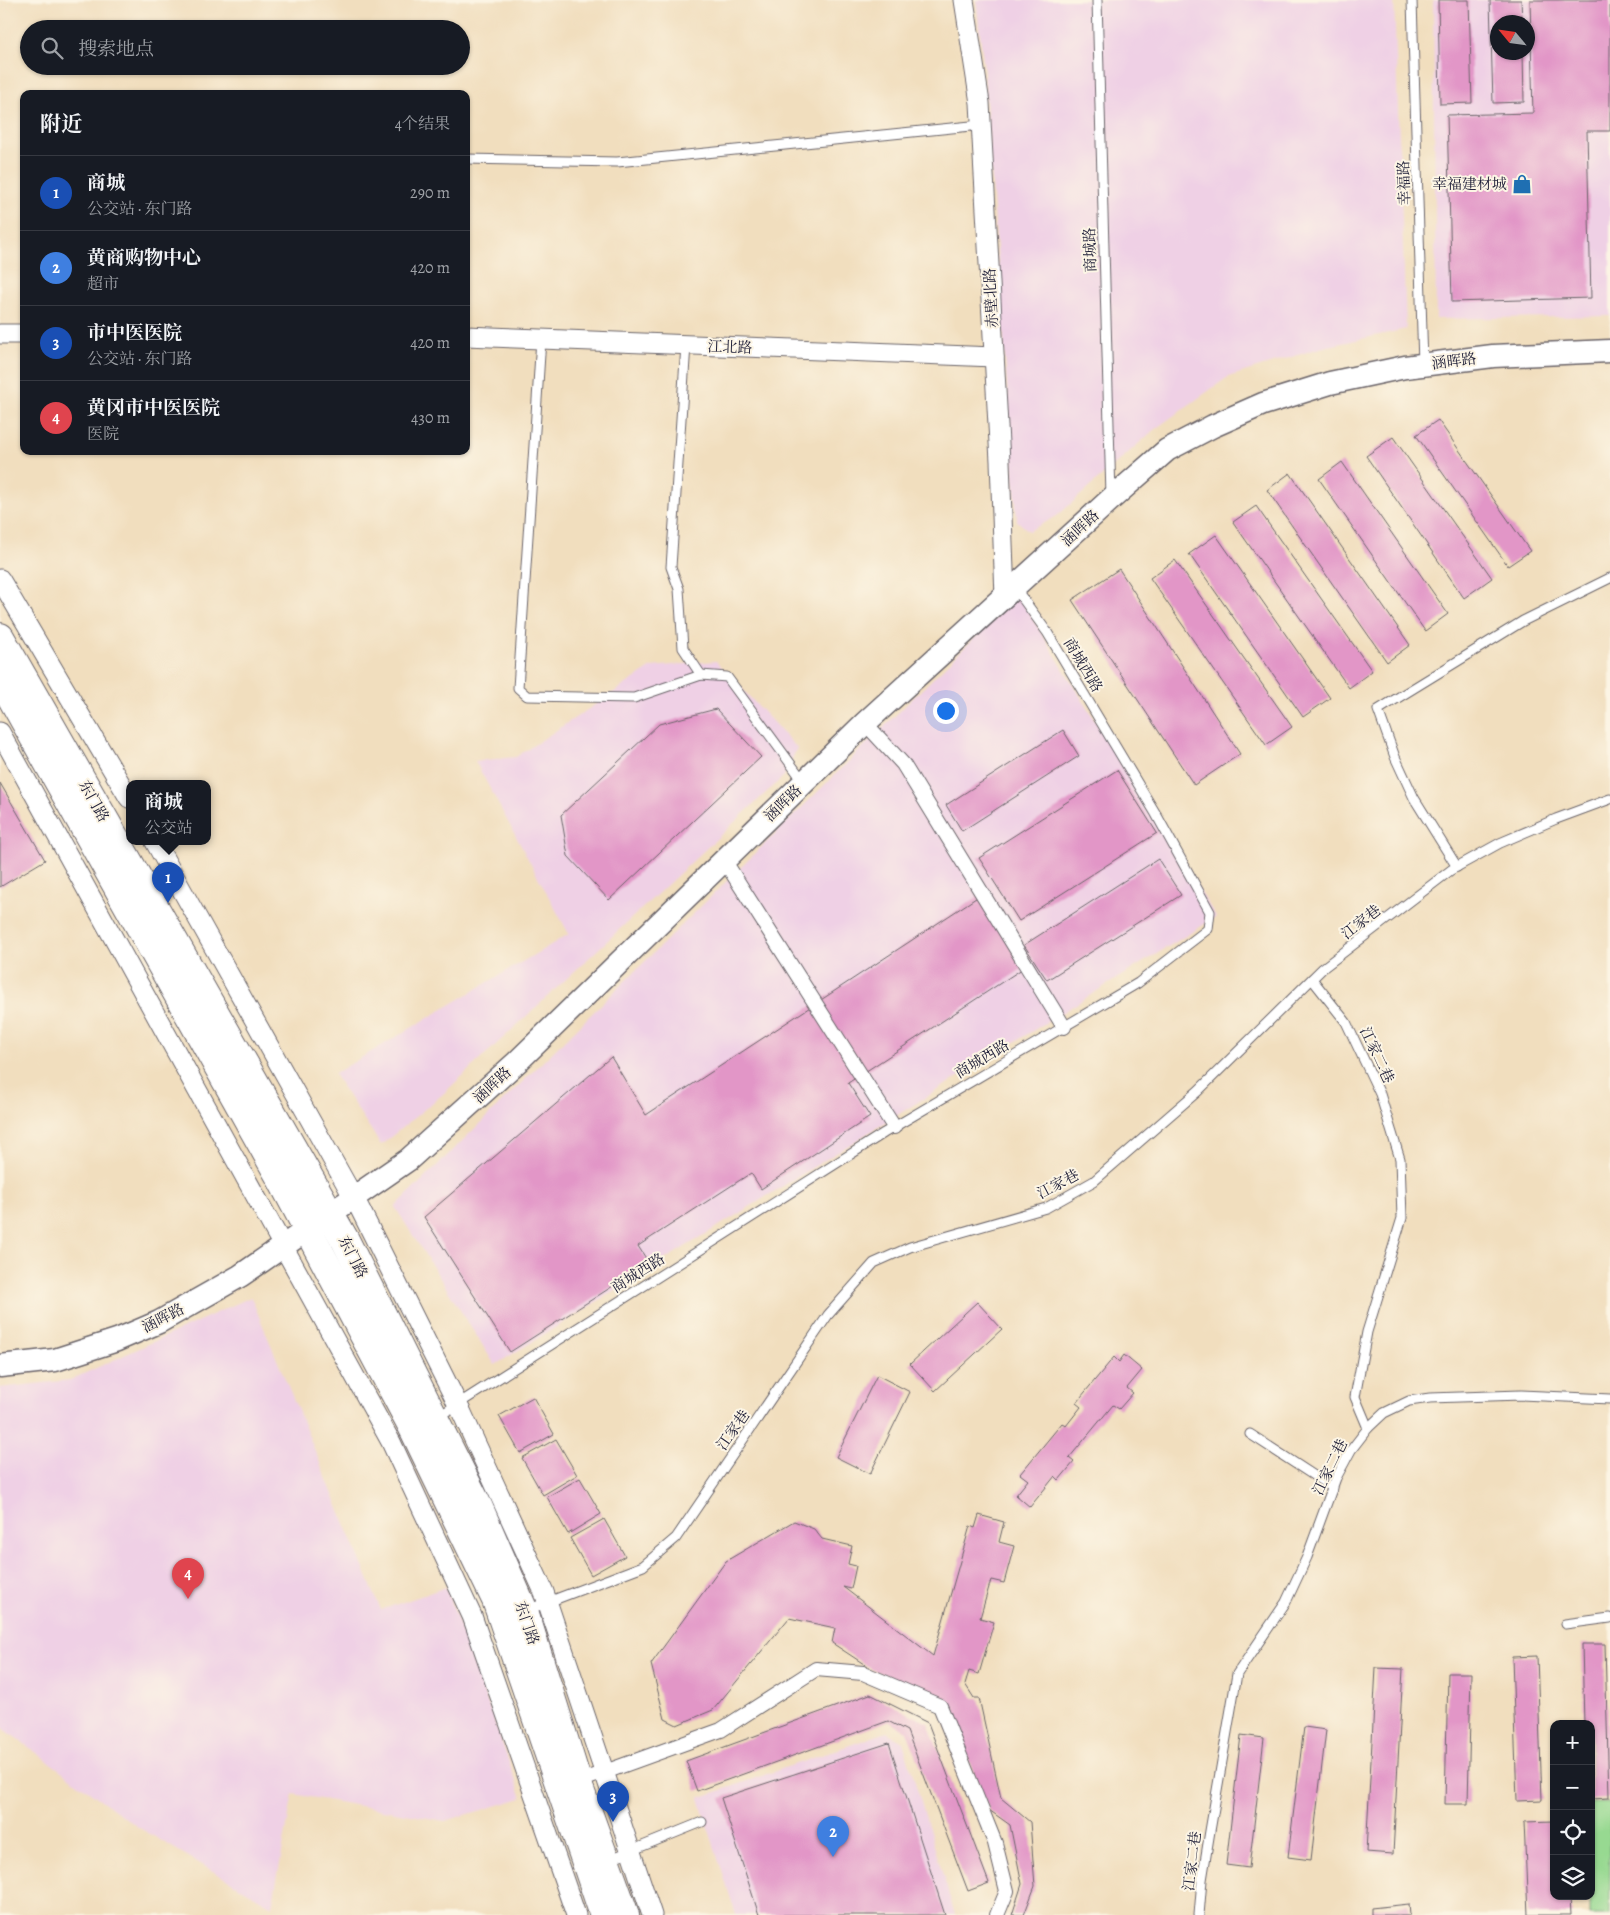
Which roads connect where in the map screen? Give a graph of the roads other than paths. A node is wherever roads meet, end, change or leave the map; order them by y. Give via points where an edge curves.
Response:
1 (964, 0) edge
2 (1097, 0) edge
3 (1412, 0) edge
4 (980, 125) junction
5 (470, 158) edge
6 (0, 334) edge
7 (20, 334) edge
8 (470, 336) edge
9 (541, 339) junction
10 (686, 345) junction
11 (1610, 351) edge
12 (994, 357) junction
13 (1423, 365) junction
14 (1111, 499) junction
15 (1610, 578) edge
16 (0, 579) edge
17 (1010, 592) junction
18 (0, 637) edge
19 (701, 675) junction
20 (0, 677) edge
21 (866, 723) junction
22 (0, 732) edge
23 (804, 782) junction
24 (126, 793) edge
25 (1610, 799) edge
26 (157, 845) edge
27 (724, 860) junction
28 (1457, 867) junction
29 (1312, 979) junction
30 (1064, 1026) junction
31 (894, 1127) junction
32 (354, 1198) junction
33 (331, 1215) junction
34 (308, 1230) junction
35 (283, 1248) junction
36 (0, 1366) edge
37 (1610, 1399) edge
38 (458, 1404) junction
39 (434, 1420) junction
40 (1368, 1428) junction
41 (1250, 1434) dead end
42 (1333, 1488) junction
43 (536, 1606) junction
44 (1610, 1618) edge
45 (1565, 1624) dead end
46 (604, 1772) junction
47 (577, 1782) junction
48 (702, 1822) dead end
49 (631, 1851) junction
50 (606, 1861) junction
51 (576, 1915) edge
52 (604, 1915) edge
53 (625, 1915) edge
54 (652, 1915) edge
55 (998, 1915) edge
56 (1200, 1915) edge

1 - 4 street, 赤壁北路 via 980,103
2 - 14 lane, 商城路
3 - 13 lane, 幸福路
4 - 5 lane via 617,162
4 - 12 street, 赤壁北路
6 - 7 street
8 - 9 street, 江北路
9 - 10 street, 江北路
9 - 19 lane via 518,688 526,696 634,698
10 - 12 street, 江北路
10 - 19 lane via 671,567 679,589 683,648
11 - 13 street, 涵晖路 via 1493,356
12 - 17 street, 赤壁北路
13 - 14 street, 涵晖路 via 1330,383 1263,404 1167,450
14 - 17 street, 涵晖路
15 - 28 lane via 1523,621 1378,710 1414,798
16 - 24 street
17 - 21 street, 涵晖路
17 - 30 lane, 商城西路 via 1052,640 1156,814 1210,912 1208,929 1138,983
18 - 33 main road, 东门路
19 - 23 lane via 727,677
20 - 34 main road, 东门路
21 - 23 street, 涵晖路
21 - 30 street via 903,764
22 - 35 street
23 - 27 street, 涵晖路
25 - 28 lane, 江家巷 via 1500,843
26 - 32 street
27 - 31 street
27 - 32 street, 涵晖路 via 463,1112 408,1160
28 - 29 lane, 江家巷
29 - 40 lane, 江家二巷 via 1346,1022 1380,1094 1400,1159 1402,1218 1367,1332 1355,1397
29 - 43 lane, 江家巷 via 1198,1091 1094,1180 1046,1208 910,1247 874,1263 828,1315 676,1538 643,1566
30 - 31 lane, 商城西路
31 - 38 lane, 商城西路
32 - 33 street, 涵晖路
32 - 38 street
33 - 34 street, 涵晖路
33 - 39 main road, 东门路
34 - 35 street, 涵晖路
34 - 52 main road, 东门路 via 411,1424 496,1600
35 - 36 street, 涵晖路 via 159,1322 117,1340 55,1360
35 - 51 street via 391,1442 472,1616
37 - 40 lane via 1521,1395 1430,1398 1409,1401 1384,1413
38 - 39 lane, 商城西路
38 - 43 street
39 - 43 main road, 东门路 via 479,1508
40 - 42 lane, 江家二巷 via 1351,1450
41 - 42 lane
42 - 56 lane, 江家二巷 via 1286,1602 1237,1674 1202,1880
43 - 46 street
43 - 47 main road, 东门路
44 - 45 lane
46 - 47 street
46 - 49 street
46 - 55 street via 721,1730 816,1669 863,1673 940,1706 996,1843 1007,1891
47 - 50 main road, 东门路
48 - 49 lane
49 - 50 lane
49 - 54 street
50 - 53 main road, 东门路

